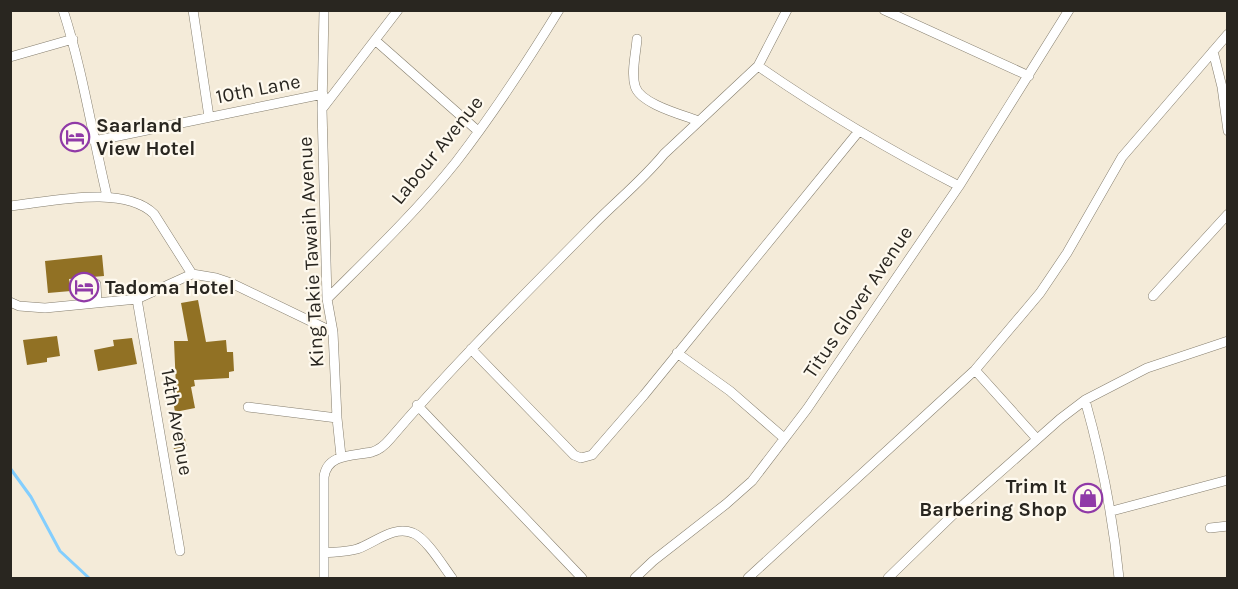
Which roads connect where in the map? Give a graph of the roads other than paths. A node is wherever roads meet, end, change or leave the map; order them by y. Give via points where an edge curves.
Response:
1 (63, 10) edge
2 (193, 10) edge
3 (324, 10) edge
4 (398, 10) edge
5 (559, 10) edge
6 (787, 10) edge
7 (884, 10) edge
8 (1069, 10) edge
9 (1227, 34) edge
10 (73, 39) junction
11 (637, 39) dead end
12 (376, 41) junction
13 (1213, 51) junction
14 (10, 57) edge
15 (758, 66) junction
16 (1029, 76) junction
17 (323, 94) junction
18 (322, 109) junction
19 (209, 117) junction
20 (699, 121) junction
21 (478, 131) junction
22 (859, 131) junction
23 (1227, 131) edge
24 (94, 141) junction
25 (958, 186) junction
26 (107, 196) junction
27 (10, 206) edge
28 (1227, 214) edge
29 (192, 274) junction
30 (96, 284) dead end
31 (1153, 296) dead end
32 (138, 299) junction
33 (327, 299) junction
34 (10, 302) edge
35 (97, 303) junction
36 (333, 332) junction
37 (1227, 341) edge
38 (471, 349) junction
39 (677, 353) junction
40 (975, 370) junction
41 (1085, 400) junction
42 (417, 405) junction
43 (248, 407) dead end
44 (337, 418) junction
45 (784, 438) junction
46 (1037, 439) junction
47 (341, 456) junction
48 (1227, 480) edge
49 (1112, 511) junction
50 (1227, 526) edge
51 (1210, 528) dead end
52 (180, 551) dead end
53 (325, 553) junction
54 (324, 579) edge
55 (452, 579) edge
56 (582, 579) edge
57 (635, 579) edge
58 (748, 579) edge
59 (888, 579) edge
60 (1119, 579) edge

1 - 10 street
2 - 19 street
3 - 17 street, King Takie Tawaih Avenue
4 - 12 street
5 - 21 street, Labour Avenue
6 - 15 street
7 - 16 street
8 - 16 street, Titus Glover Avenue
9 - 13 street
10 - 14 street
10 - 24 street
11 - 20 street via 637,92 651,102
12 - 18 street
12 - 21 street
13 - 23 street
13 - 40 street via 1122,157 1040,293
15 - 20 street
15 - 22 street
16 - 25 street, Titus Glover Avenue
17 - 18 street, King Takie Tawaih Avenue
17 - 19 street, 10th Lane
18 - 33 street, King Takie Tawaih Avenue
19 - 24 street, 10th Lane
20 - 38 street
21 - 33 street, Labour Avenue via 399,226
22 - 25 street
22 - 39 street
24 - 26 street
25 - 45 street, Titus Glover Avenue
26 - 27 street
26 - 29 street via 134,201 154,214
28 - 31 street
29 - 32 street
29 - 36 street via 231,284
30 - 35 street
32 - 35 street
32 - 52 street, 14th Avenue
33 - 36 street, King Takie Tawaih Avenue
34 - 35 street via 45,308
36 - 44 street, King Takie Tawaih Avenue
37 - 41 street via 1147,368
38 - 39 street via 581,458 597,450
38 - 42 street
39 - 45 street via 730,391
40 - 46 street
40 - 58 street
41 - 46 street
41 - 49 street
42 - 47 street via 381,448
42 - 56 street
43 - 44 street
44 - 47 street, King Takie Tawaih Avenue
45 - 57 street, Titus Glover Avenue via 752,481
46 - 59 street
47 - 53 street via 325,472
48 - 49 street
49 - 60 street
50 - 51 street
53 - 54 street
53 - 55 street via 357,549 394,531 403,531 415,534

